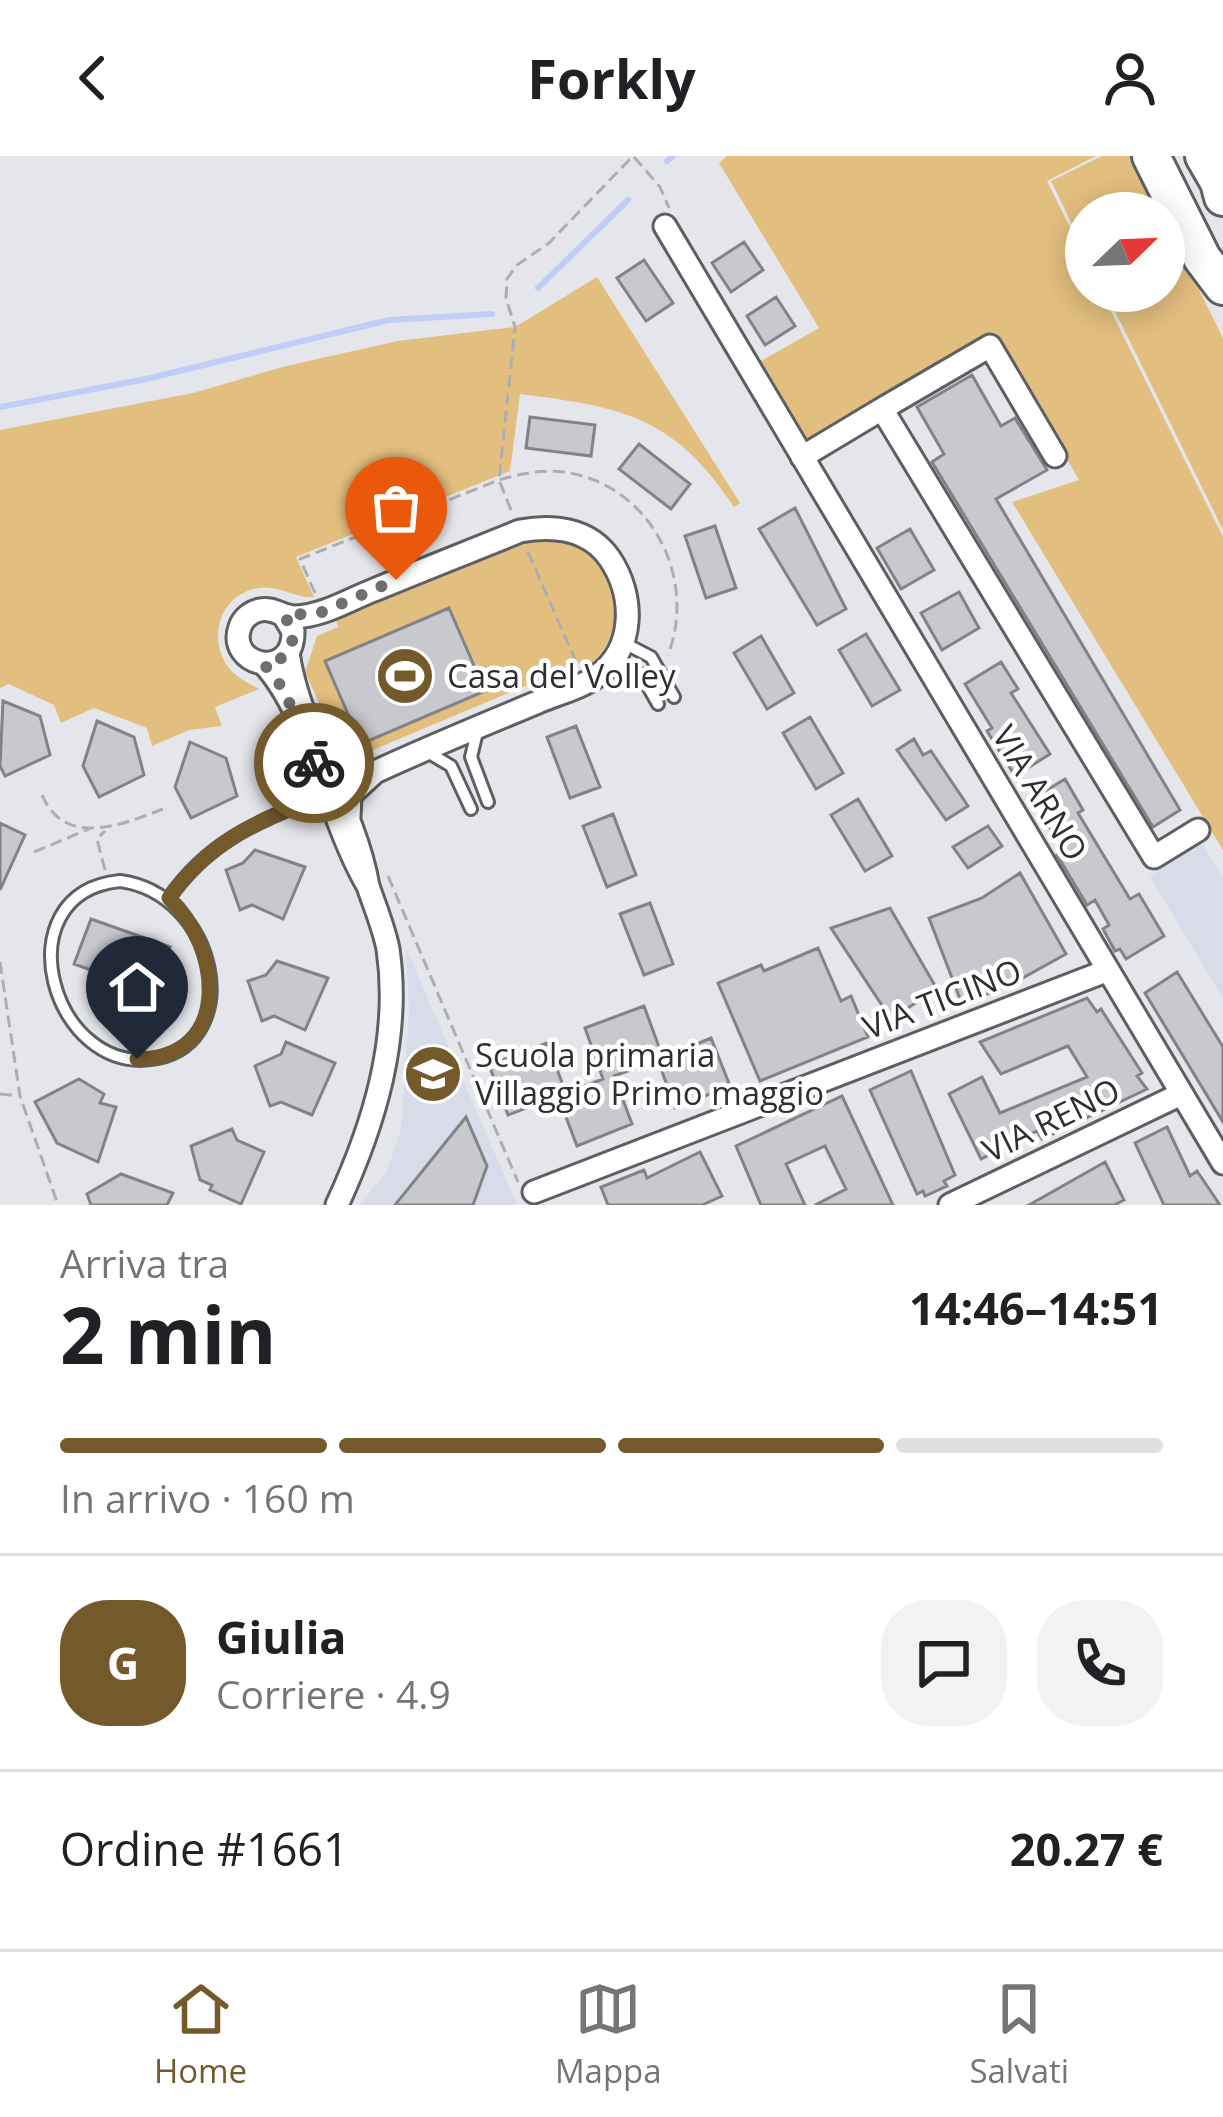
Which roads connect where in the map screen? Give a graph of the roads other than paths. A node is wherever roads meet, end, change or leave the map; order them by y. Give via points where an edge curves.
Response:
1 (1150, 156) edge
2 (1204, 156) edge
3 (1223, 197) edge
4 (665, 226) road end
5 (1223, 286) edge
6 (882, 409) junction
7 (1055, 456) dead end
8 (802, 457) junction
9 (284, 616) junction
10 (622, 642) junction
11 (288, 652) junction
12 (264, 664) junction
13 (588, 673) junction
14 (674, 697) dead end
15 (658, 704) dead end
16 (479, 727) junction
17 (423, 750) junction
18 (326, 794) junction
19 (488, 802) dead end
20 (471, 809) dead end
21 (349, 817) junction
22 (1198, 830) dead end
23 (368, 886) junction
24 (169, 898) junction
25 (1106, 970) junction
26 (1181, 1094) junction
27 (1223, 1162) edge
28 (529, 1194) road end
29 (337, 1205) edge
30 (950, 1205) edge

1 - 5 main road
2 - 3 main road
4 - 8 street, VIA ARNO
6 - 7 street via 990,346
6 - 8 street
6 - 22 street, VIA ARNO via 1154,856
8 - 25 street, VIA ARNO
9 - 10 street via 322,612 547,526 603,548 620,574 628,601
9 - 11 street via 293,631
9 - 12 street via 258,610 239,630 241,649
10 - 13 street
10 - 14 lane via 651,656
11 - 12 street
11 - 21 street
12 - 18 street via 284,690
13 - 15 lane via 641,674
13 - 16 street
16 - 17 street
16 - 19 lane via 471,757
17 - 20 lane via 451,766
17 - 21 street via 360,782
18 - 23 street
18 - 24 lane via 217,846
21 - 23 street
23 - 29 street via 387,944 390,1042
24 - 24 lane via 204,946 207,1005 180,1049 124,1057 80,1032 56,998 50,940 59,915 105,882 136,883
25 - 26 street, VIA ARNO
25 - 28 street, VIA TICINO
26 - 27 street, VIA ARNO
26 - 30 street, VIA RENO

